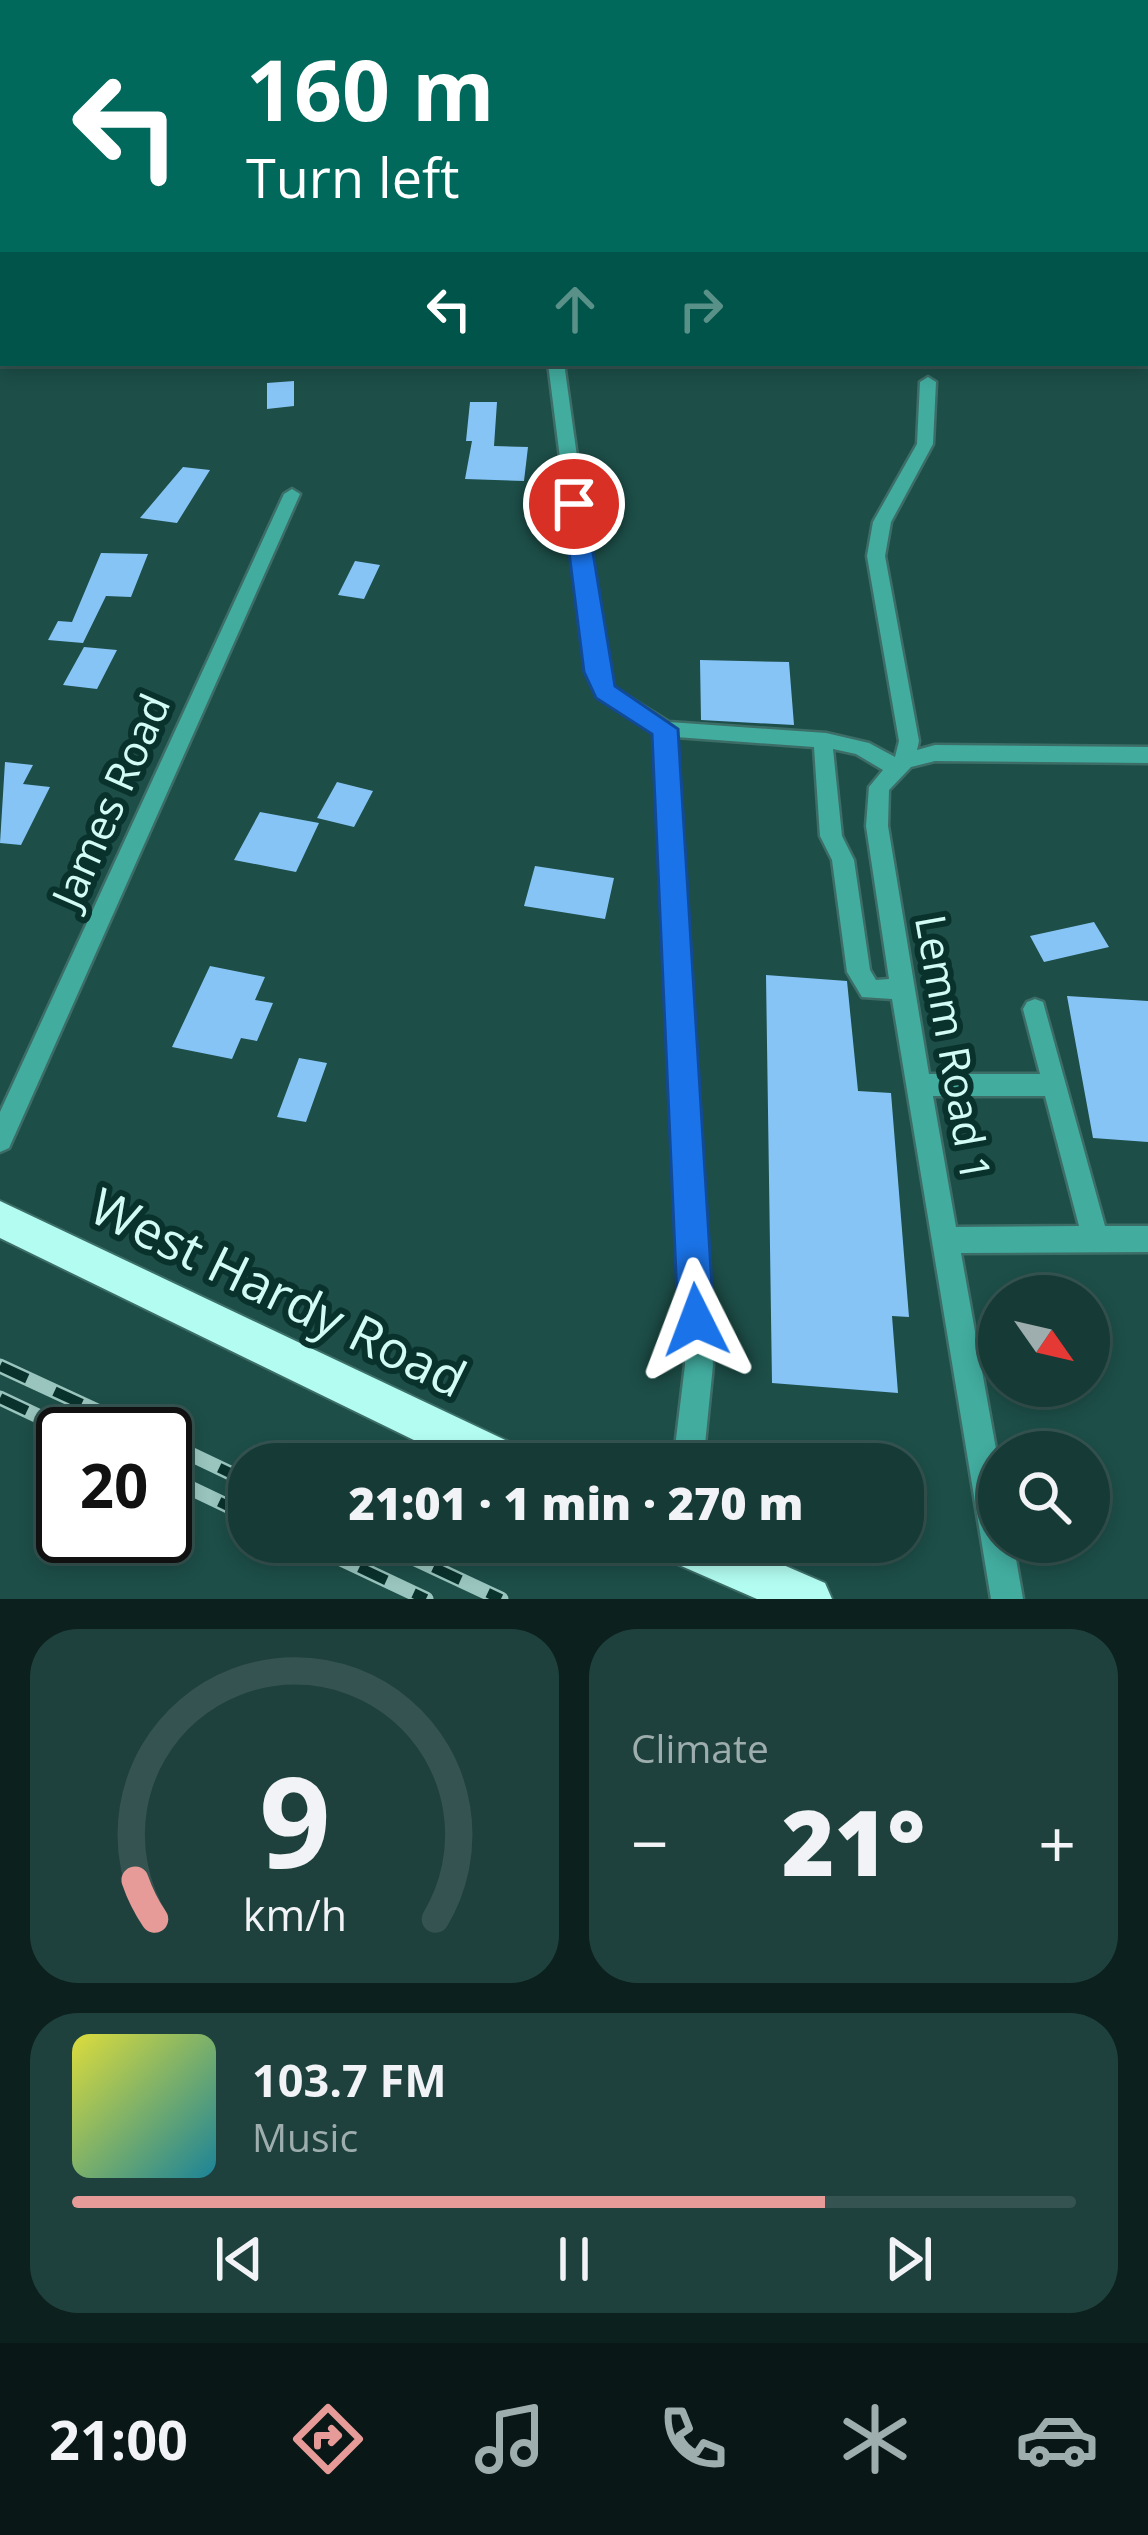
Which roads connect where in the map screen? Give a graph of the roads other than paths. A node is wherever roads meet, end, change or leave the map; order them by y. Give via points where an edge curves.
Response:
1 (556, 366) edge
2 (928, 382) dead end
3 (292, 494) dead end
4 (665, 729) junction
5 (826, 740) junction
6 (1148, 755) edge
7 (900, 764) junction
8 (902, 988) junction
9 (1035, 1009) dead end
10 (918, 1085) junction
11 (1055, 1085) junction
12 (0, 1140) edge
13 (0, 1219) edge
14 (1095, 1237) junction
15 (1148, 1239) edge
16 (946, 1240) junction
17 (465, 1443) edge
18 (690, 1443) edge
19 (727, 1563) edge
20 (808, 1599) edge
21 (1007, 1599) edge

1 - 4 street via 597,672 605,692
2 - 7 street via 925,444 882,522 876,556 909,741
3 - 12 street, James Road
4 - 5 street
4 - 18 street via 699,1366
5 - 7 street
5 - 8 street via 831,836 843,860 860,972 870,990
6 - 7 street via 935,753
7 - 8 street, Lemm Road 1 via 879,787 877,826
8 - 10 street, Lemm Road 1
9 - 11 street
10 - 11 street
10 - 16 street, Lemm Road 1
11 - 14 street
13 - 17 main road, West Hardy Road
14 - 15 street
14 - 16 street
16 - 21 street, Lemm Road 1
19 - 20 main road

